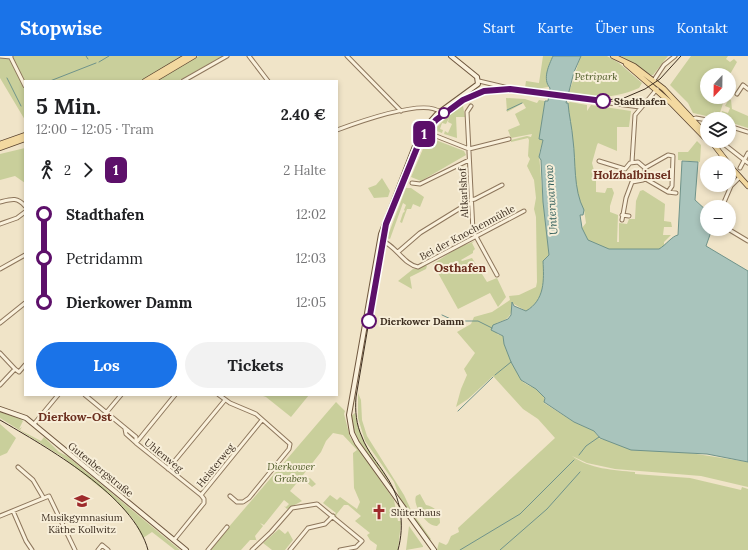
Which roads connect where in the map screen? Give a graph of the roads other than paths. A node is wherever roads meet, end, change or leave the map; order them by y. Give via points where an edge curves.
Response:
1 (0, 56) edge
2 (187, 56) edge
3 (194, 56) edge
4 (227, 56) edge
5 (249, 56) edge
6 (348, 56) edge
7 (451, 56) edge
8 (613, 56) edge
9 (675, 56) edge
10 (11, 57) edge
11 (625, 63) junction
12 (147, 80) edge
13 (154, 80) edge
14 (184, 80) edge
15 (267, 80) edge
16 (644, 80) junction
17 (654, 80) junction
18 (479, 81) junction
19 (24, 84) edge
20 (664, 88) junction
21 (748, 89) edge
22 (656, 90) junction
23 (736, 94) dead end
24 (470, 106) dead end
25 (640, 107) junction
26 (403, 111) junction
27 (440, 112) junction
28 (684, 116) junction
29 (693, 119) junction
30 (700, 119) edge
31 (700, 127) edge
32 (736, 128) edge
33 (423, 129) junction
34 (338, 130) edge
35 (700, 132) edge
36 (748, 132) edge
37 (24, 135) edge
38 (24, 139) edge
39 (509, 139) dead end
40 (0, 144) edge
41 (0, 148) edge
42 (715, 148) edge
43 (728, 148) edge
44 (469, 149) junction
45 (748, 153) edge
46 (721, 156) edge
47 (469, 160) junction
48 (599, 161) dead end
49 (744, 161) junction
50 (632, 162) junction
51 (748, 163) edge
52 (644, 168) junction
53 (740, 168) dead end
54 (736, 173) edge
55 (740, 177) junction
56 (644, 178) junction
57 (412, 183) dead end
58 (502, 185) dead end
59 (748, 186) edge
60 (668, 192) junction
61 (676, 193) dead end
62 (725, 200) edge
63 (0, 202) edge
64 (471, 202) junction
65 (24, 205) edge
66 (524, 211) dead end
67 (24, 213) edge
68 (622, 215) junction
69 (629, 216) dead end
70 (622, 220) dead end
71 (0, 224) edge
72 (736, 234) edge
73 (476, 236) junction
74 (380, 240) junction
75 (748, 241) edge
76 (398, 252) junction
77 (24, 256) edge
78 (0, 269) edge
79 (497, 275) dead end
80 (24, 304) edge
81 (0, 323) edge
82 (0, 353) edge
83 (24, 366) edge
84 (15, 369) junction
85 (0, 384) edge
86 (57, 396) edge
87 (86, 396) edge
88 (120, 396) edge
89 (174, 396) edge
90 (220, 396) edge
91 (225, 400) junction
92 (0, 409) edge
93 (106, 413) junction
94 (262, 420) junction
95 (34, 424) junction
96 (136, 443) junction
97 (18, 467) dead end
98 (168, 469) junction
99 (201, 496) junction
100 (230, 496) dead end
101 (43, 497) junction
102 (13, 510) junction
103 (0, 516) edge
104 (332, 516) junction
105 (227, 528) dead end
106 (174, 540) junction
107 (432, 549) edge
108 (32, 550) edge
109 (75, 550) edge
110 (98, 550) edge
111 (108, 550) edge
112 (186, 550) edge
113 (208, 550) edge
114 (252, 550) edge
115 (290, 550) edge
116 (340, 550) edge

1 - 10 street
2 - 12 main road
3 - 13 main road
4 - 14 street
5 - 15 street
6 - 26 street
7 - 18 street via 478,77
8 - 11 main road
9 - 17 street via 664,65
10 - 19 street
11 - 16 main road
11 - 17 main road
16 - 17 street
16 - 22 main road
17 - 20 main road
17 - 22 street
18 - 25 street via 547,95
18 - 27 street via 475,88
20 - 22 street
20 - 29 main road
21 - 23 street via 743,85
22 - 25 street
22 - 28 main road
24 - 44 street, Altkarlshof via 467,112
25 - 50 street via 634,120
26 - 27 street via 434,108
26 - 34 street via 378,115
27 - 33 street
28 - 29 main road
28 - 35 main road
29 - 30 street
29 - 31 main road
32 - 36 street
33 - 44 street
33 - 74 street via 391,204
37 - 40 main road
38 - 41 main road
39 - 44 street
42 - 46 main road
43 - 49 street
44 - 47 street, Altkarlshof
45 - 49 street
47 - 57 street via 420,184
47 - 64 street, Altkarlshof
48 - 50 street via 625,169
49 - 51 street
49 - 53 street
50 - 52 street via 638,162
52 - 56 street
52 - 60 street via 668,155 673,156 672,186
54 - 55 main road
55 - 59 main road
55 - 62 street via 731,186
56 - 60 street
56 - 68 street via 632,182
58 - 64 street
60 - 61 street
63 - 65 street via 15,198
64 - 73 street, Altkarlshof via 472,231
64 - 76 street via 420,233
66 - 73 street, Bei der Knochenmühle
67 - 71 street
68 - 69 street
68 - 70 street
72 - 75 street
73 - 76 street, Bei der Knochenmühle via 418,267
73 - 79 street, Altkarlshof
74 - 76 street, Bei der Knochenmühle
74 - 107 street via 349,408 349,421 358,443
77 - 78 street
80 - 81 street
82 - 84 street
83 - 84 street via 19,372
84 - 85 street
86 - 95 street
87 - 93 street, Uhlenweg
88 - 93 street
89 - 96 street
90 - 91 street
91 - 94 street
91 - 98 street
92 - 95 street, Gutenbergstraße via 21,415
93 - 96 street, Uhlenweg via 136,437
94 - 99 street, Heisterweg
94 - 100 street via 288,442 289,449 249,498 237,502
95 - 106 street, Gutenbergstraße
96 - 98 street, Uhlenweg
97 - 101 street via 33,480
98 - 99 street, Uhlenweg
99 - 106 street, Heisterweg via 204,503
101 - 102 street
101 - 109 street via 51,497
102 - 103 street
102 - 108 street
104 - 114 street via 317,504 294,507
104 - 115 street via 325,524 308,528
104 - 116 street via 362,540 356,548
105 - 113 street
106 - 112 street, Gutenbergstraße
110 - 111 street via 102,545

